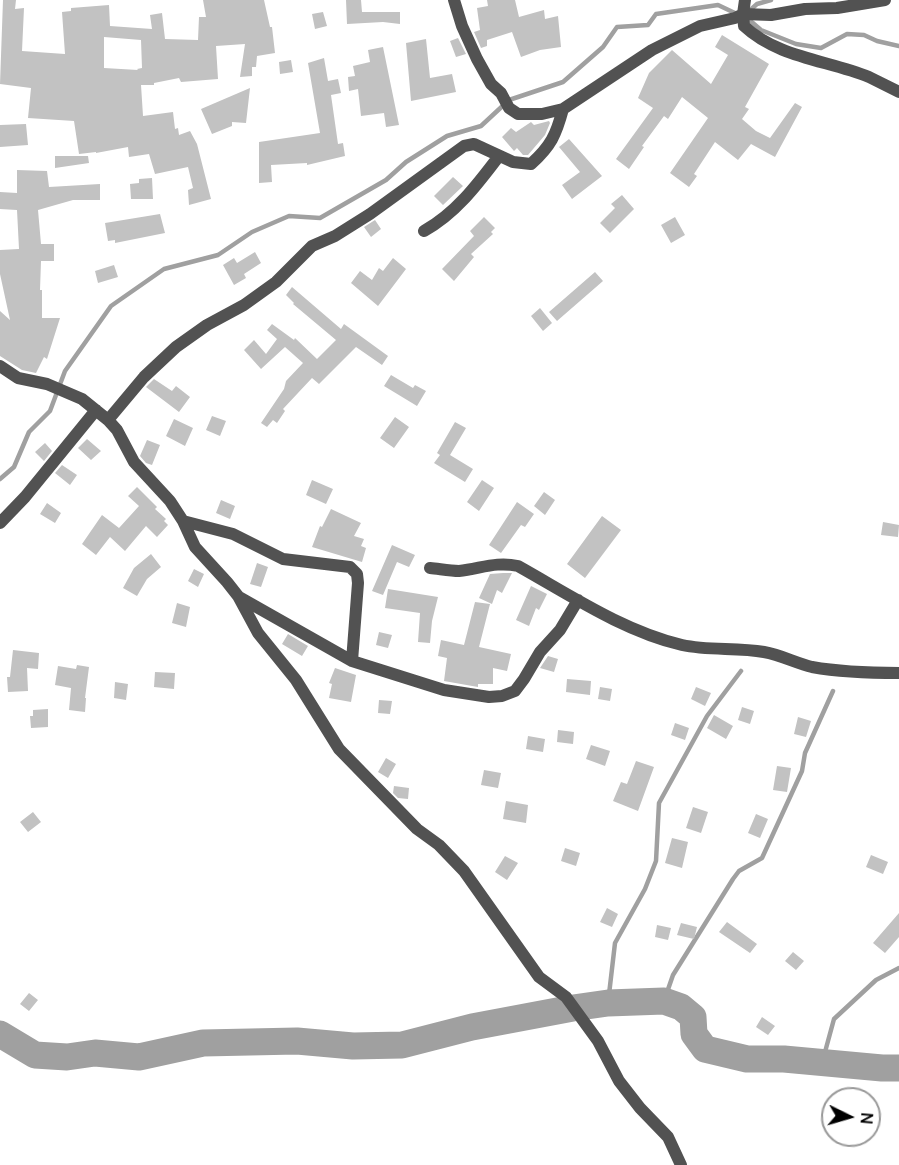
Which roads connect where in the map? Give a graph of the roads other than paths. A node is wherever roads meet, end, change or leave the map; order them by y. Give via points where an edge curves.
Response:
1 (454, 0) edge
2 (885, 0) edge
3 (742, 5) edge
4 (899, 92) edge
5 (563, 109) junction
6 (499, 156) junction
7 (424, 231) dead end
8 (0, 366) edge
9 (96, 410) junction
10 (108, 420) junction
11 (183, 521) junction
12 (0, 523) edge
13 (430, 568) dead end
14 (237, 596) junction
15 (578, 600) junction
16 (352, 661) junction
17 (899, 673) edge
18 (681, 1165) edge

1 - 5 street via 477,59 509,108 518,114
2 - 3 street via 771,15
3 - 4 street via 744,27 768,44 869,77
3 - 5 street via 735,18 700,26 652,50
5 - 6 street via 547,150 531,164
6 - 7 street via 469,196
6 - 10 street via 474,144 464,146 370,214 312,246 276,282 166,356
8 - 9 street via 18,378 66,391
9 - 10 street
9 - 12 street
10 - 11 street via 134,462
11 - 14 street via 195,547
11 - 16 street via 233,534 283,559 350,567 357,574 358,583
13 - 15 street via 456,571 506,563
14 - 16 street
14 - 18 street via 258,633 296,680 339,749 464,871 539,977 566,997 598,1041 620,1081 668,1137
15 - 16 street via 515,691 502,696 444,690
15 - 17 street via 630,628 681,645 766,652 812,666 862,673

